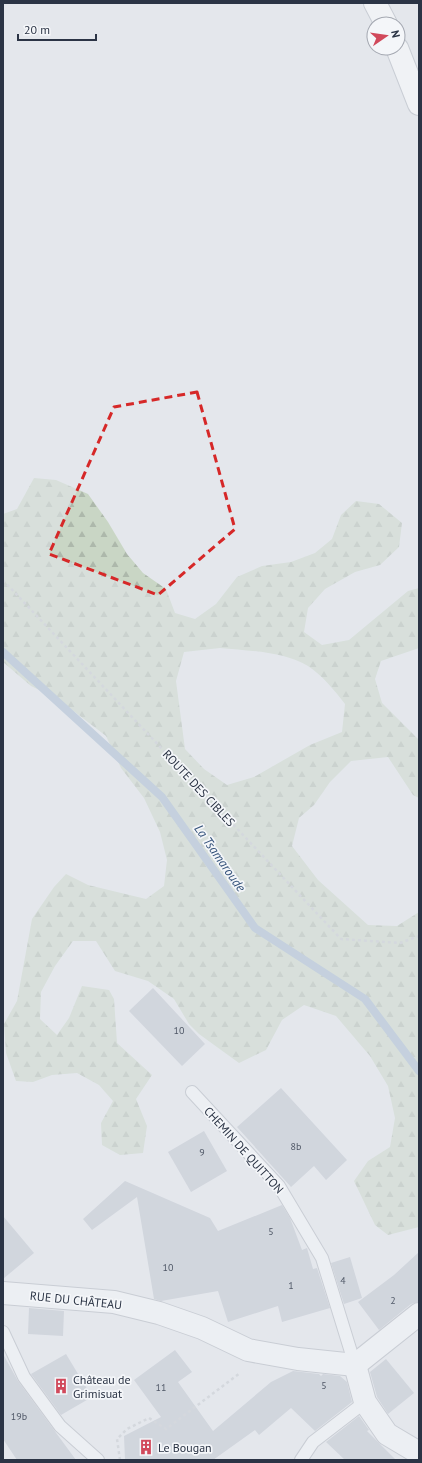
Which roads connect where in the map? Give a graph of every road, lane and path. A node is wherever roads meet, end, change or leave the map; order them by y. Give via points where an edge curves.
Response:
1 (375, 3) edge
2 (382, 16) edge
3 (400, 56) edge
4 (419, 104) edge
5 (3, 580) edge
6 (419, 936) edge
7 (192, 1092) dead end
8 (3, 1293) edge
9 (419, 1314) edge
10 (3, 1332) edge
11 (255, 1352) junction
12 (355, 1365) junction
13 (364, 1402) junction
14 (419, 1453) edge
15 (98, 1460) edge
16 (120, 1460) edge
17 (301, 1460) edge

1 - 2 street
3 - 4 street
5 - 6 path, ROUTE DES CIBLES via 341,939 400,942
7 - 12 lane, CHEMIN DE QUITTON via 279,1186 303,1225 322,1258
8 - 11 street, RUE DU CHÂTEAU via 122,1304 159,1312
9 - 12 street
10 - 15 lane via 24,1378 60,1426
11 - 12 street, RUE DU CHÂTEAU
11 - 16 path via 239,1376 166,1429 149,1418 127,1429 117,1439
12 - 13 street
13 - 14 street via 387,1434
13 - 17 lane via 313,1442

